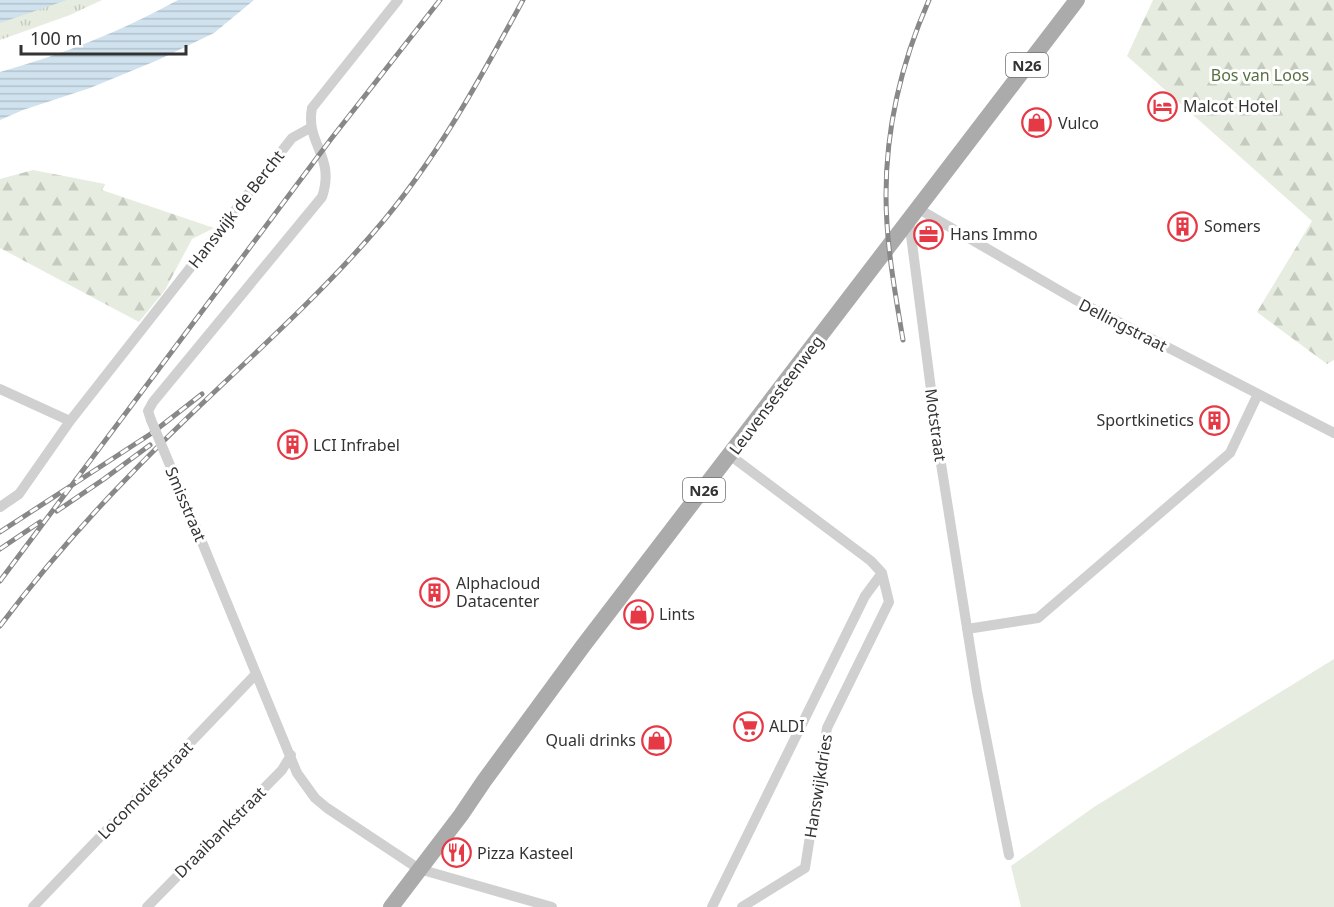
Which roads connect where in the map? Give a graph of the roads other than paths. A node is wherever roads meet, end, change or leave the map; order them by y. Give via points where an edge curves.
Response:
1 (398, 0) edge
2 (1077, 0) edge
3 (310, 128) junction
4 (913, 214) junction
5 (0, 389) edge
6 (1258, 394) junction
7 (70, 422) junction
8 (1334, 433) edge
9 (731, 456) junction
10 (0, 507) edge
11 (882, 573) junction
12 (967, 629) junction
13 (256, 674) junction
14 (291, 755) junction
15 (1009, 855) dead end
16 (419, 869) junction
17 (33, 907) edge
18 (147, 907) edge
19 (391, 907) edge
20 (552, 907) edge
21 (712, 907) edge
22 (742, 907) edge

1 - 3 street via 312,108
2 - 4 main road, Leuvensesteenweg / N26
3 - 7 street, Hanswijk de Bercht via 292,138
3 - 13 street, Smisstraat, bridge via 327,174 322,197 148,411
4 - 6 street, Dellingstraat
4 - 9 main road, Leuvensesteenweg / N26
4 - 12 street, Motstraat via 939,451
5 - 7 street
6 - 8 street, Dellingstraat
6 - 12 street via 1230,453 1038,618
7 - 10 street, Hanswijk de Bercht via 19,494
9 - 11 street
9 - 16 main road, Leuvensesteenweg / N26
11 - 21 street, Hanswijkdries via 865,596
11 - 22 street, Hanswijkdries via 889,602 827,728 805,868
12 - 15 street, Motstraat
13 - 14 street, Smisstraat
13 - 17 street, Locomotiefstraat
14 - 16 street, Smisstraat via 297,773 315,798
14 - 18 street, Draaibankstraat via 282,770
16 - 19 main road, Leuvensesteenweg / N26
16 - 20 street

